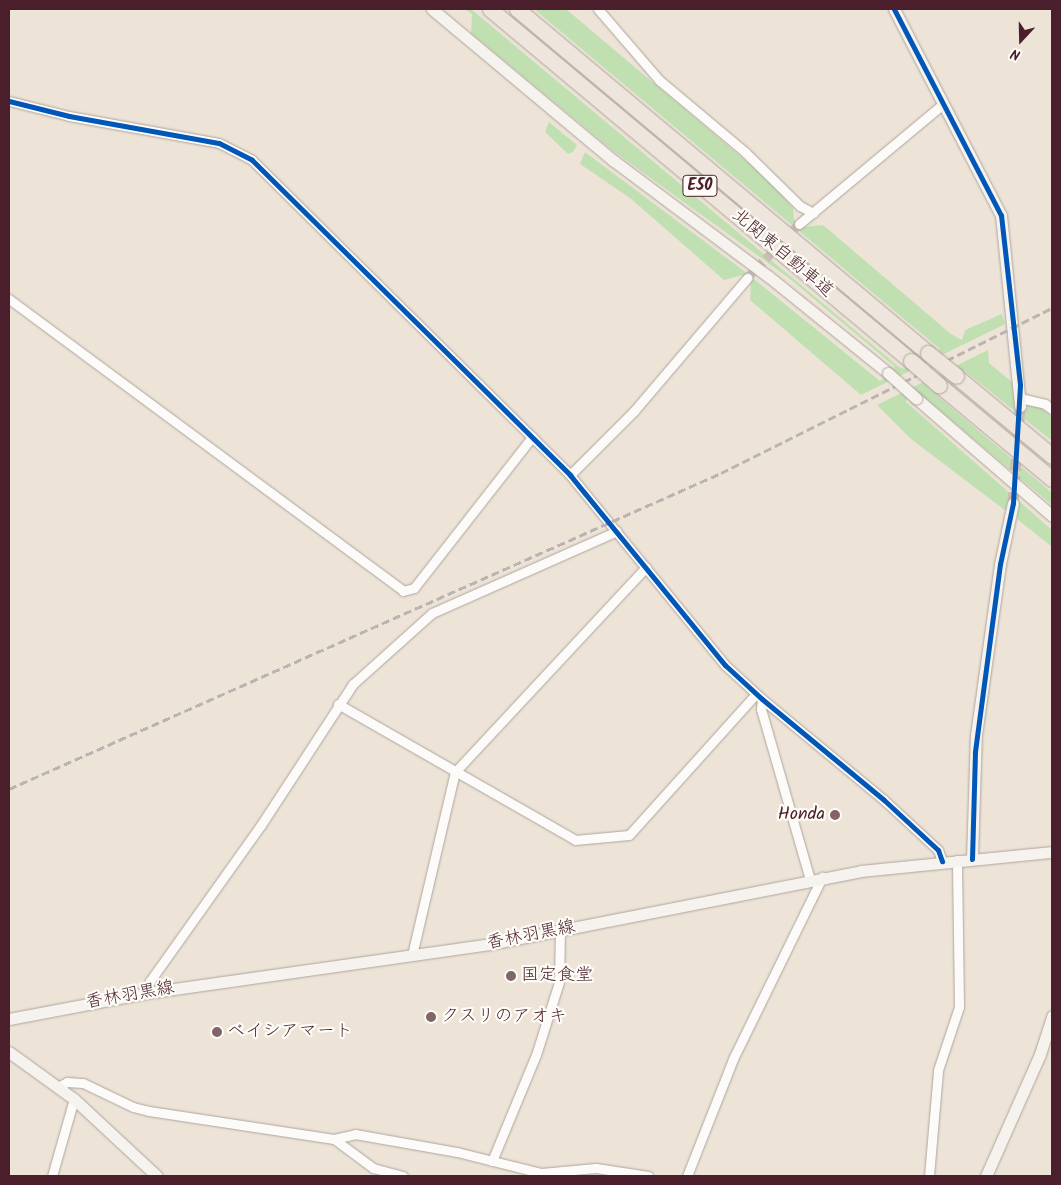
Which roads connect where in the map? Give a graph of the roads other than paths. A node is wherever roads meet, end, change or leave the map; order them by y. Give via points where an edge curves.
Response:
1 (432, 9) edge
2 (490, 9) edge
3 (517, 9) edge
4 (598, 9) edge
5 (894, 9) edge
6 (9, 101) edge
7 (943, 104) junction
8 (812, 213) junction
9 (799, 224) tunnel mouth
10 (747, 278) tunnel mouth
11 (9, 299) edge
12 (1020, 402) joint
13 (1052, 409) edge
14 (532, 436) junction
15 (1052, 456) edge
16 (570, 475) junction
17 (1052, 479) edge
18 (1012, 503) tunnel mouth
19 (1052, 516) edge
20 (617, 531) junction
21 (646, 567) junction
22 (759, 697) junction
23 (338, 704) junction
24 (455, 772) junction
25 (1052, 852) edge
26 (957, 860) junction
27 (972, 860) junction
28 (942, 861) junction
29 (822, 877) junction
30 (810, 880) junction
31 (560, 931) junction
32 (412, 955) junction
33 (146, 992) junction
34 (1052, 1016) edge
35 (9, 1019) edge
36 (9, 1052) edge
37 (58, 1087) junction
38 (74, 1099) junction
39 (334, 1139) junction
40 (492, 1161) junction
41 (382, 1174) edge
42 (52, 1176) edge
43 (157, 1176) edge
44 (403, 1176) edge
45 (648, 1176) edge
46 (687, 1176) edge
47 (929, 1176) edge
48 (986, 1176) edge

1 - 19 street, bridge via 614,161 768,276 888,374
2 - 17 highway, 北関東自動車道 / E50, bridge
3 - 15 highway, 北関東自動車道 / E50, bridge
4 - 8 street via 645,66 758,163 800,206
5 - 7 street
6 - 14 street via 69,116 219,143 246,156
7 - 8 street
7 - 12 street via 1001,215
8 - 9 street
10 - 16 street via 634,411
11 - 14 street via 403,591 414,588
12 - 13 street via 1045,404
14 - 16 street
16 - 20 street
18 - 27 street via 1000,564 974,752
20 - 21 street
20 - 23 street via 432,613 353,684
21 - 22 street via 711,650
21 - 24 street
22 - 24 street via 629,835 575,840
22 - 28 street via 884,800 938,850
22 - 30 street
23 - 24 street
23 - 33 street via 261,825 150,981
24 - 32 street
25 - 27 street, 香林羽黒線
26 - 27 street, 香林羽黒線
26 - 28 street, 香林羽黒線
26 - 47 street via 959,1007 938,1070
28 - 29 street, 香林羽黒線
29 - 30 street, 香林羽黒線
29 - 46 street via 733,1059
30 - 31 street, 香林羽黒線
31 - 32 street, 香林羽黒線
31 - 40 street via 558,982 536,1055
32 - 33 street, 香林羽黒線
33 - 35 street, 香林羽黒線
34 - 48 street via 1040,1054
36 - 37 street
37 - 38 street
37 - 39 street via 68,1082 83,1083 140,1110
38 - 42 street
38 - 43 street
39 - 40 street via 355,1134
39 - 41 street
40 - 45 street via 541,1173 596,1168
41 - 44 street

